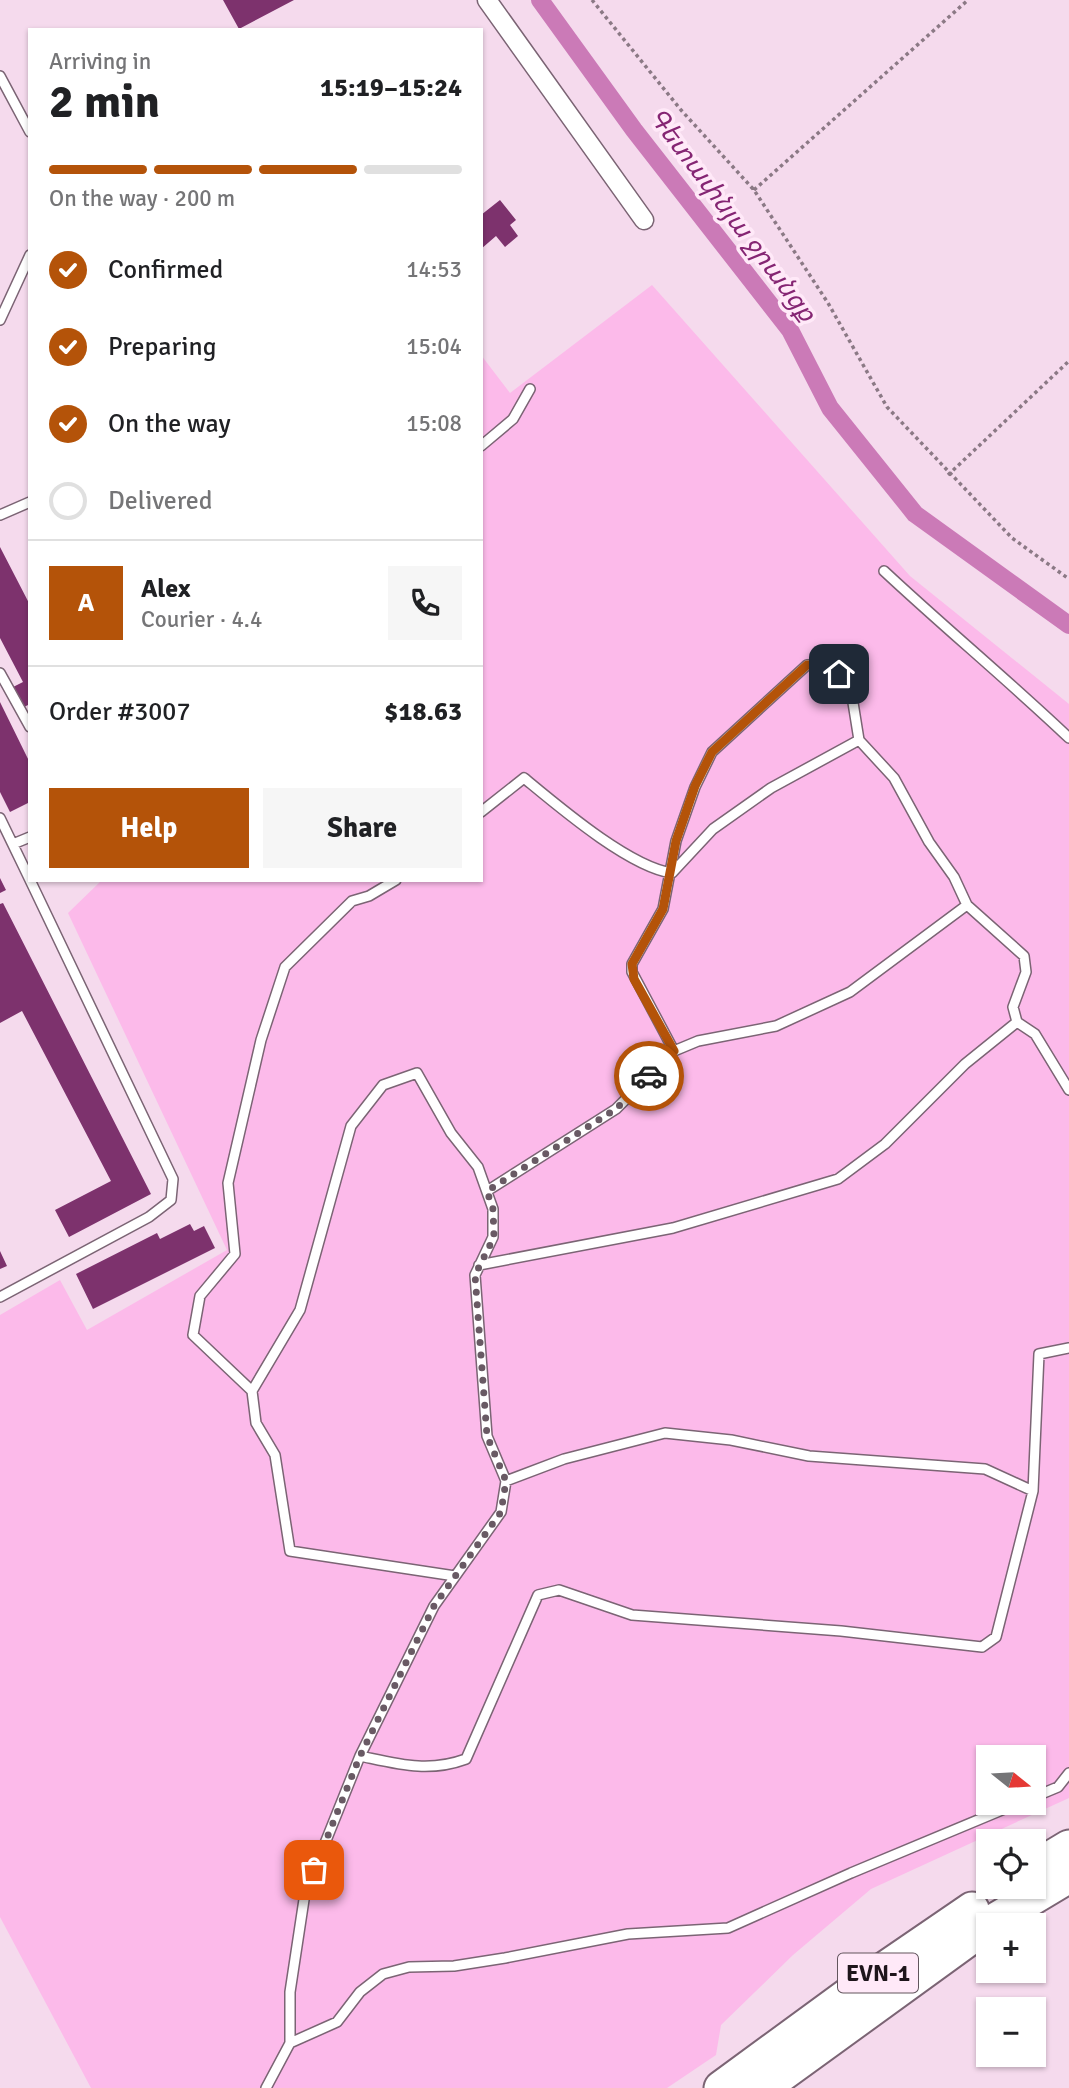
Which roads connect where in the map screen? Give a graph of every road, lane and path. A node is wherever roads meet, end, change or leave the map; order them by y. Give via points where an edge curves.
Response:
1 (592, 0) edge
2 (968, 0) edge
3 (488, 1) edge
4 (0, 76) edge
5 (28, 128) edge
6 (754, 190) junction
7 (645, 220) dead end
8 (28, 258) edge
9 (0, 320) edge
10 (1069, 361) edge
11 (530, 388) dead end
12 (483, 444) edge
13 (948, 475) junction
14 (28, 503) edge
15 (0, 515) edge
16 (884, 571) dead end
17 (1069, 579) edge
18 (0, 673) edge
19 (28, 723) edge
20 (1069, 738) edge
21 (859, 740) junction
22 (483, 810) edge
23 (0, 818) edge
24 (28, 838) edge
25 (13, 844) junction
26 (668, 873) junction
27 (28, 876) edge
28 (31, 882) edge
29 (393, 882) edge
30 (967, 905) junction
31 (1017, 1022) junction
32 (674, 1051) junction
33 (1069, 1090) edge
34 (487, 1191) junction
35 (480, 1265) junction
36 (0, 1297) edge
37 (1069, 1348) edge
38 (252, 1391) junction
39 (506, 1481) junction
40 (1033, 1491) junction
41 (455, 1576) junction
42 (360, 1756) junction
43 (1069, 1773) edge
44 (1046, 1792) edge
45 (990, 1815) edge
46 (1069, 1847) edge
47 (1046, 1861) edge
48 (1069, 1876) edge
49 (987, 1899) edge
50 (290, 2043) junction
51 (266, 2088) edge
52 (721, 2088) edge
53 (763, 2088) edge

1 - 6 path via 681,110
2 - 6 path
3 - 7 street
4 - 5 lane
6 - 13 path via 828,303 887,407
8 - 9 lane
10 - 13 path
11 - 12 lane via 513,419
13 - 17 path via 1012,538
14 - 15 lane
16 - 20 lane
18 - 19 lane
21 - 26 lane via 762,794 713,829
21 - 26 lane via 850,684 828,664 807,665 712,752 684,817
21 - 30 lane via 894,778
22 - 26 lane via 524,778 578,821
23 - 25 lane
24 - 25 lane
25 - 27 lane
26 - 32 lane via 663,909 632,964 632,972
28 - 36 lane via 173,1179 171,1200 149,1217
29 - 38 lane via 352,901 285,967 261,1040 228,1183 235,1254 200,1296 192,1335
30 - 31 lane via 1024,956 1026,972 1013,1007
30 - 32 lane via 850,992 776,1026 698,1041
31 - 33 lane via 1035,1034
31 - 35 lane via 965,1064 885,1144 838,1179 673,1228
32 - 34 lane via 616,1109
34 - 35 lane via 494,1237
34 - 38 lane via 478,1167 451,1133 417,1073 383,1084 351,1126 300,1310
35 - 39 lane via 475,1275 487,1436
37 - 40 lane via 1040,1354
38 - 41 lane via 256,1423 275,1455 290,1551
39 - 40 lane via 564,1459 665,1433 732,1440 809,1456 985,1469
39 - 41 lane via 501,1512
40 - 42 lane via 996,1637 982,1647 632,1615 559,1590 538,1595 466,1759 442,1768 414,1768
41 - 42 lane via 434,1606
42 - 50 lane via 305,1893 290,1992
43 - 44 lane via 1058,1787
45 - 50 lane via 728,1928 628,1934 454,1966 409,1967 383,1975 360,1992 337,2022
46 - 47 highway
48 - 53 highway, EVN-1 via 992,1922
49 - 52 highway, EVN-1
50 - 51 lane

